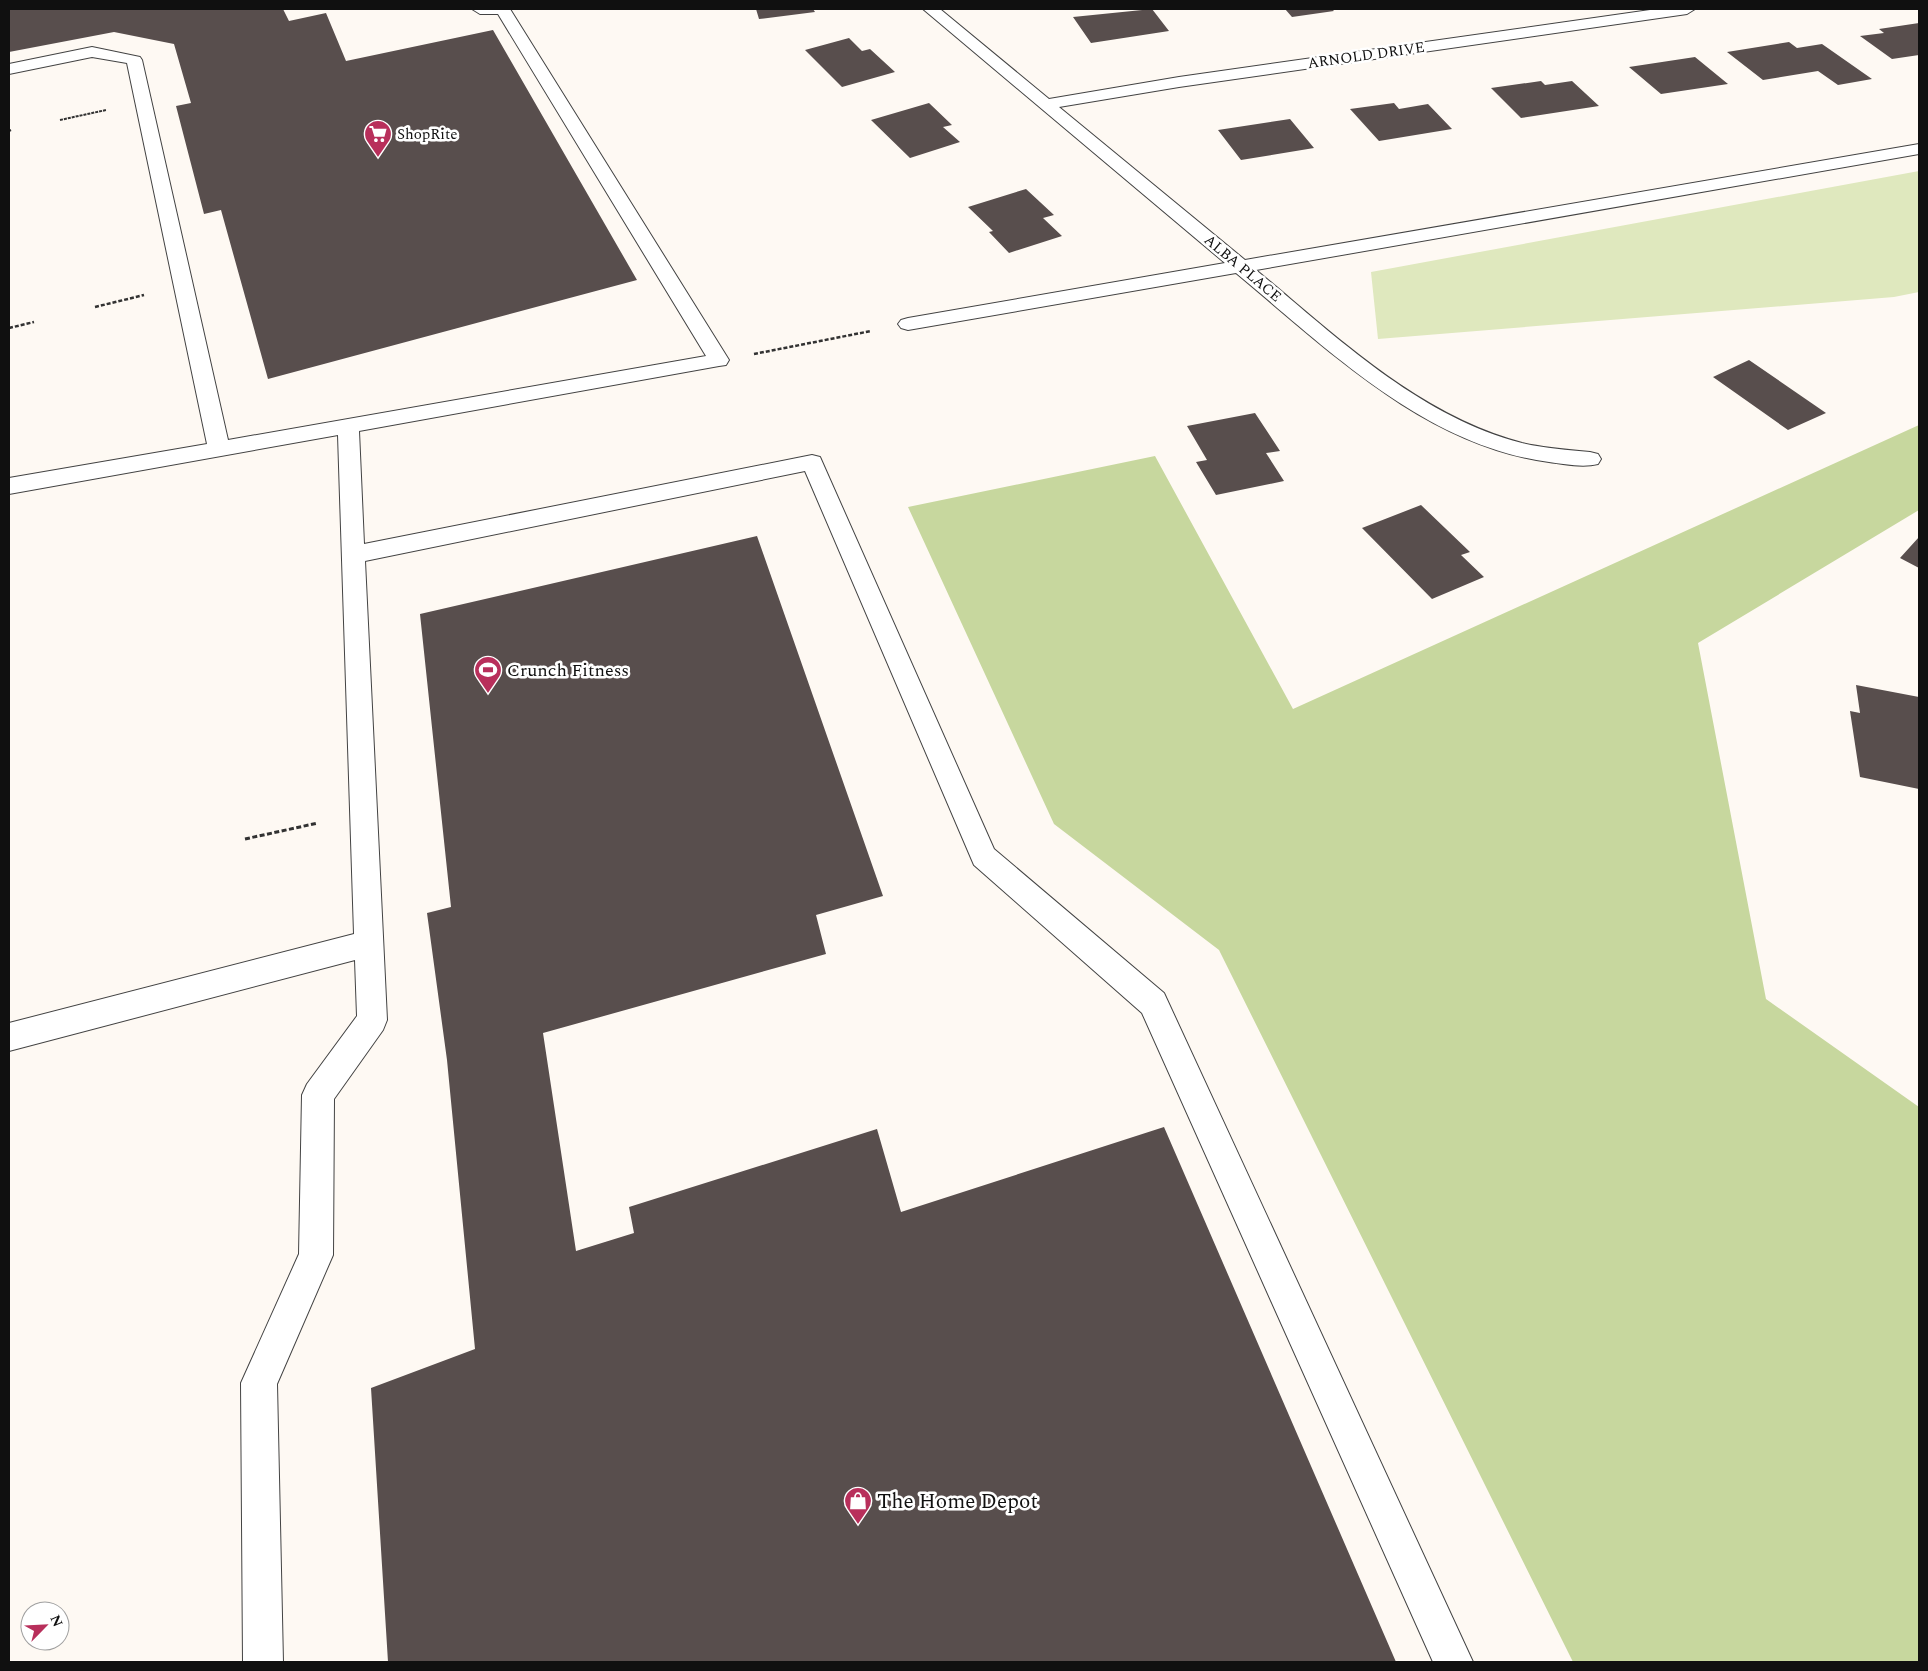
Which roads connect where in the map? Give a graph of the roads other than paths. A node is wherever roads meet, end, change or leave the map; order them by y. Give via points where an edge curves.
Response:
1 (480, 9) edge
2 (932, 9) edge
3 (1686, 9) edge
4 (9, 69) edge
5 (1047, 104) junction
6 (1919, 149) edge
7 (1239, 265) junction
8 (908, 324) road end
9 (348, 426) junction
10 (219, 448) junction
11 (1590, 459) dead end
12 (9, 486) edge
13 (353, 555) junction
14 (369, 943) junction
15 (9, 1037) edge
16 (263, 1662) edge
17 (1453, 1662) edge

1 - 9 street via 503,10 719,360
2 - 5 street, ALBA PLACE
3 - 5 street, ARNOLD DRIVE
4 - 10 street via 92,52 134,60
5 - 7 street, ALBA PLACE
6 - 7 street
7 - 8 street
7 - 11 street, ALBA PLACE via 1365,370 1408,400 1517,449
9 - 10 street
9 - 13 street
10 - 12 street
13 - 14 street
13 - 17 street via 812,462 984,857 1153,1003
14 - 15 street
14 - 16 street via 372,1020 318,1095 316,1255 258,1383

